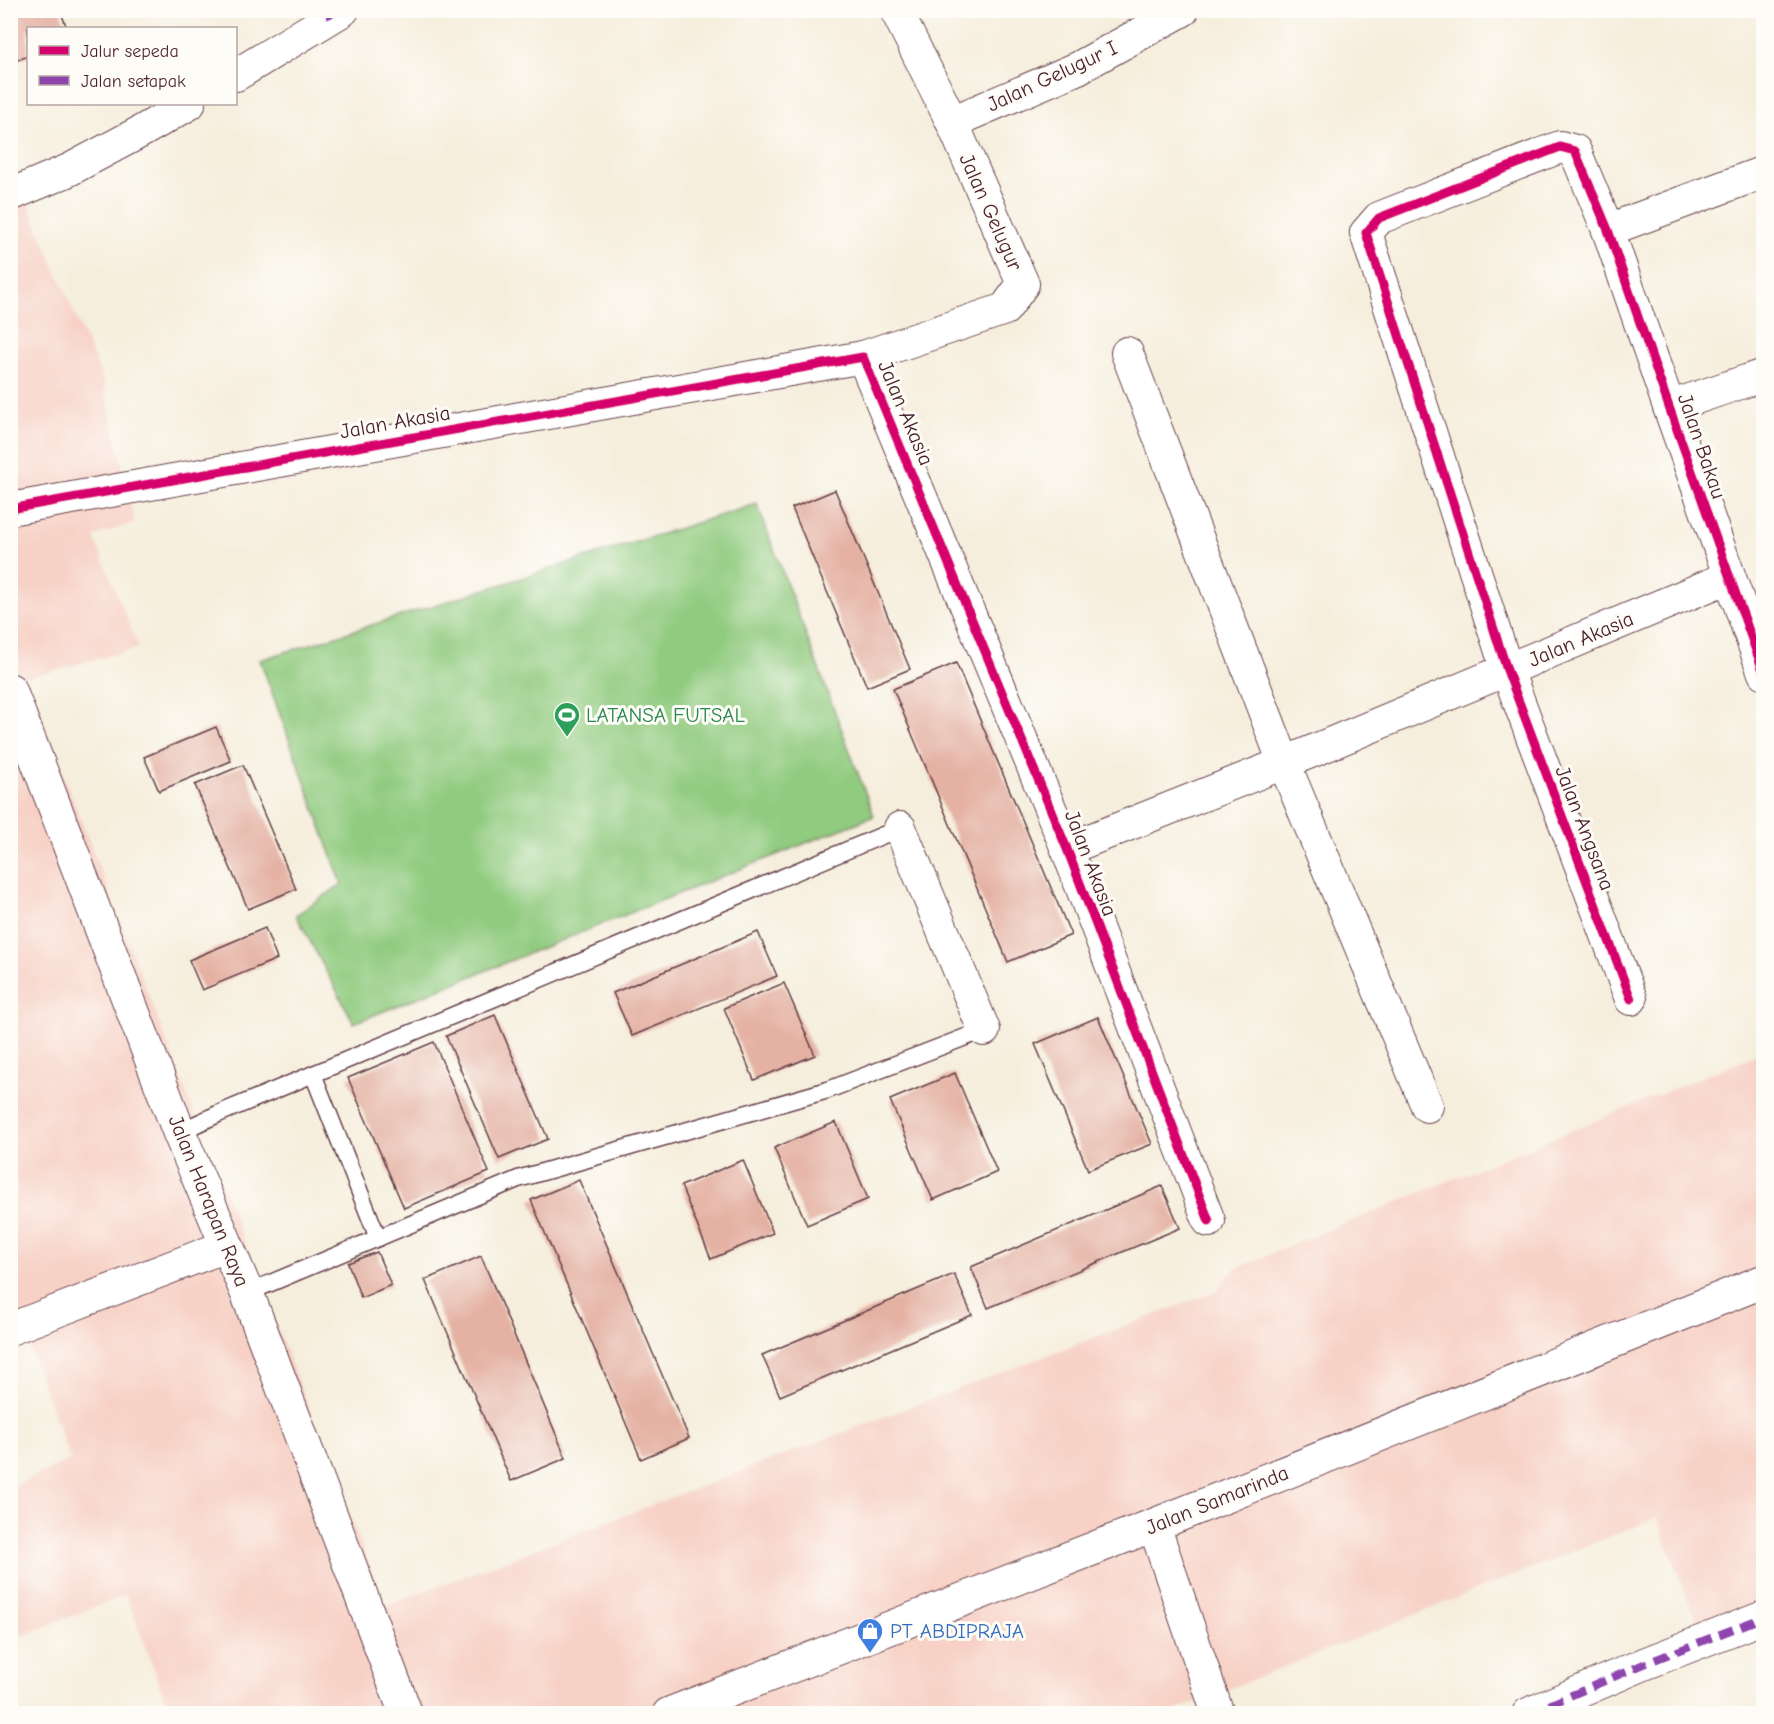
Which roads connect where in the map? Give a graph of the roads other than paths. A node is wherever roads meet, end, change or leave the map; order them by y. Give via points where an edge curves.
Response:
1 (896, 10) edge
2 (1183, 10) edge
3 (334, 13) edge
4 (237, 74) edge
5 (187, 105) edge
6 (952, 122) junction
7 (1764, 172) edge
8 (10, 195) edge
9 (1608, 230) junction
10 (1127, 353) dead end
11 (863, 357) junction
12 (1764, 375) edge
13 (1669, 407) junction
14 (10, 509) edge
15 (1729, 578) junction
16 (1507, 670) junction
17 (1764, 673) edge
18 (10, 690) edge
19 (1284, 764) junction
20 (900, 828) joint
21 (1067, 849) junction
22 (1631, 999) dead end
23 (984, 1030) joint
24 (313, 1074) junction
25 (1427, 1106) dead end
26 (180, 1132) junction
27 (1209, 1221) dead end
28 (378, 1238) junction
29 (226, 1246) junction
30 (1764, 1281) edge
31 (247, 1293) junction
32 (10, 1329) edge
33 (1154, 1526) junction
34 (1764, 1617) edge
35 (406, 1713) edge
36 (669, 1713) edge
37 (1218, 1713) edge
38 (1528, 1713) edge

1 - 6 street, Jalan Gelugur
2 - 6 street, Jalan Gelugur I via 1078,68
3 - 4 street
5 - 8 street via 69,170
6 - 11 street, Jalan Gelugur via 1023,284 1005,309
7 - 9 street
9 - 13 street, Jalan Bakau
9 - 16 street, Jalan Bakau via 1575,151 1560,147 1379,218 1366,233
10 - 19 street
11 - 14 street, Jalan Akasia
11 - 21 street, Jalan Akasia
12 - 13 street
13 - 15 street, Jalan Bakau
15 - 16 street, Jalan Akasia
15 - 17 street, Jalan Bakau
16 - 19 street, Jalan Akasia
16 - 22 street, Jalan Angsana
18 - 26 street, Jalan Harapan Raya
19 - 21 street, Jalan Akasia
19 - 25 street
20 - 23 street
20 - 24 lane
21 - 27 street, Jalan Akasia
23 - 28 lane via 828,1090 518,1179
24 - 26 lane
24 - 28 lane
26 - 29 street, Jalan Harapan Raya
28 - 31 lane
29 - 31 street, Jalan Harapan Raya
29 - 32 street
30 - 33 street, Jalan Samarinda
31 - 35 street, Jalan Harapan Raya
33 - 36 street, Jalan Samarinda
33 - 37 street
34 - 38 street

